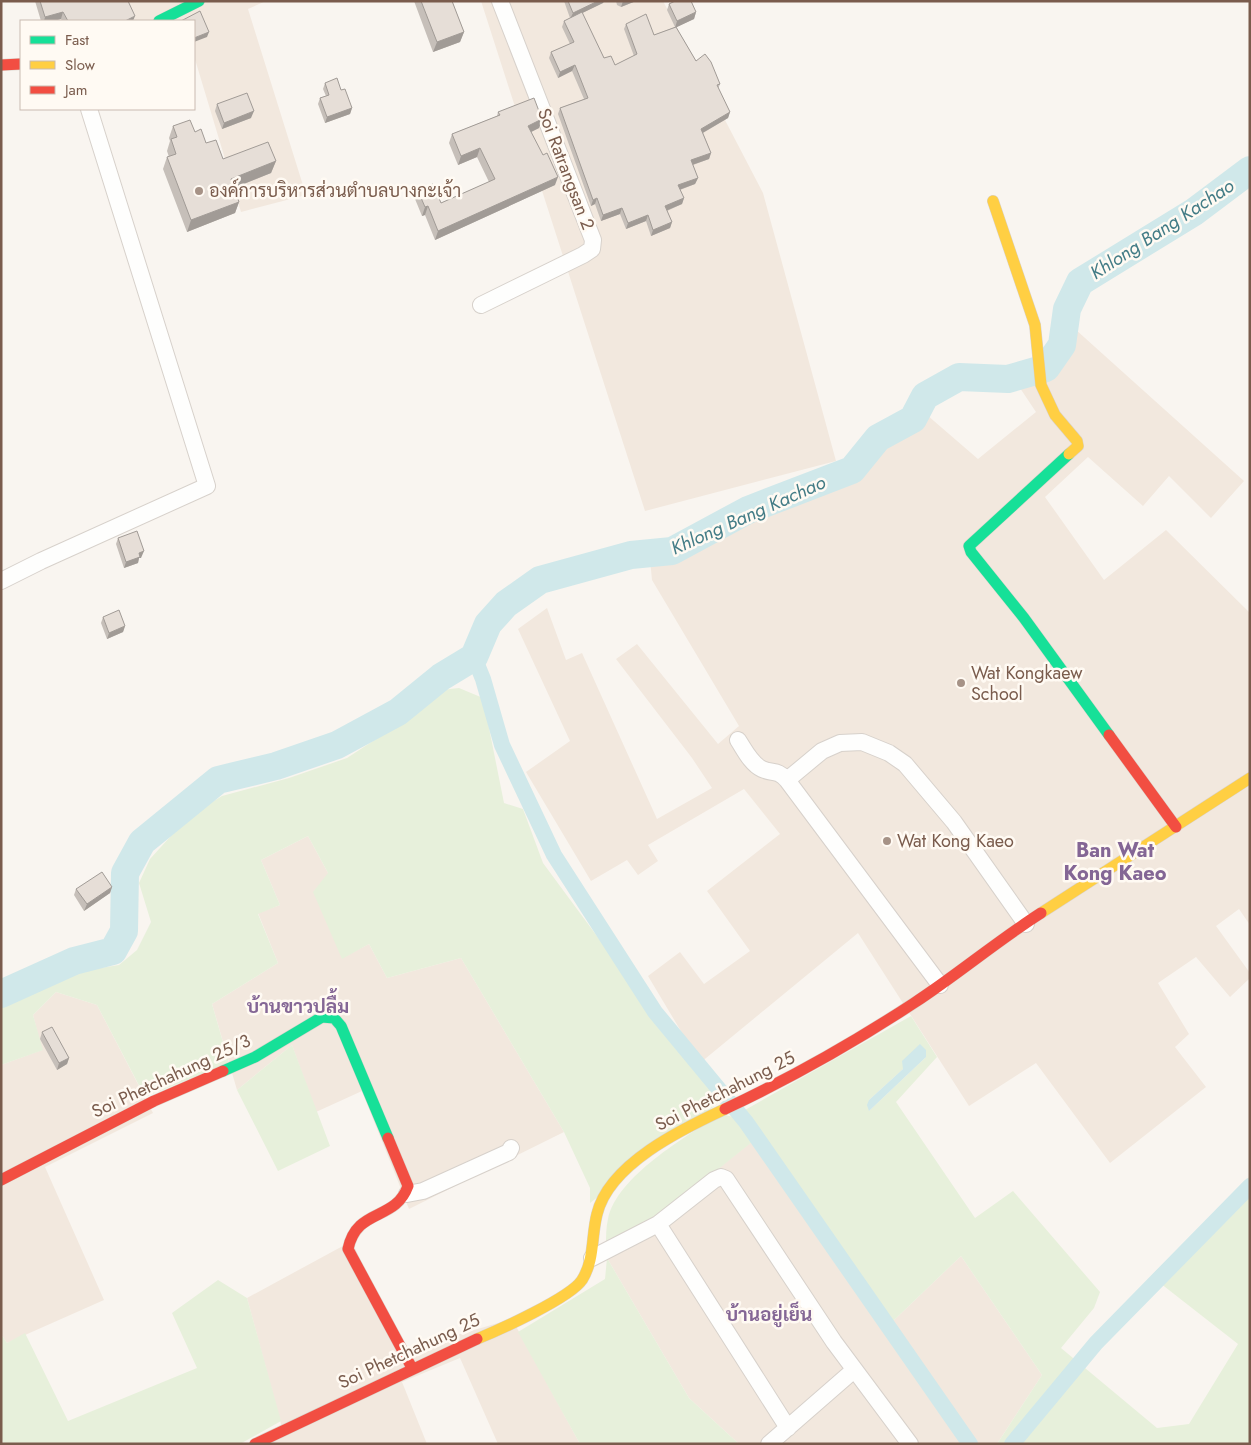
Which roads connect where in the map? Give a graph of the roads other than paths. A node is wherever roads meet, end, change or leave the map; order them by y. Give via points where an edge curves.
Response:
1 (199, 1) edge
2 (500, 1) edge
3 (161, 20) edge
4 (20, 64) edge
5 (1, 66) edge
6 (89, 110) edge
7 (993, 202) dead end
8 (480, 306) dead end
9 (1, 581) edge
10 (738, 740) dead end
11 (1250, 778) edge
12 (787, 780) junction
13 (1176, 827) junction
14 (1026, 924) junction
15 (940, 985) junction
16 (512, 1148) dead end
17 (1, 1180) edge
18 (406, 1194) junction
19 (658, 1224) junction
20 (592, 1258) junction
21 (412, 1368) junction
22 (854, 1370) junction
23 (788, 1428) junction
24 (255, 1444) edge
25 (769, 1444) edge
26 (910, 1444) edge

1 - 3 street
2 - 8 street, Soi Ratrangsan 2 via 593,240 592,249 583,255
4 - 5 street
6 - 9 street via 207,486
7 - 13 street via 1035,325 1041,377 1048,404 1078,446 969,546
10 - 12 street via 762,769 780,772
11 - 13 street, Soi Phetchahung 25
12 - 14 street via 822,751 840,743 862,742 889,753 905,764 954,822
12 - 15 street
13 - 14 street, Soi Phetchahung 25
14 - 15 street, Soi Phetchahung 25
15 - 20 street, Soi Phetchahung 25 via 823,1060 679,1130 650,1149 615,1180 604,1196 597,1214
16 - 18 street via 510,1152 423,1191
17 - 18 street, Soi Phetchahung 25/3 via 154,1101 255,1057 322,1017 334,1018 341,1026 408,1186
18 - 21 street via 400,1202 361,1222 349,1238 348,1249
19 - 20 street
19 - 22 street via 714,1180 726,1178
19 - 23 street
20 - 21 street, Soi Phetchahung 25 via 581,1280 565,1293 516,1322
21 - 24 street, Soi Phetchahung 25
22 - 23 street
22 - 26 street
23 - 25 street

